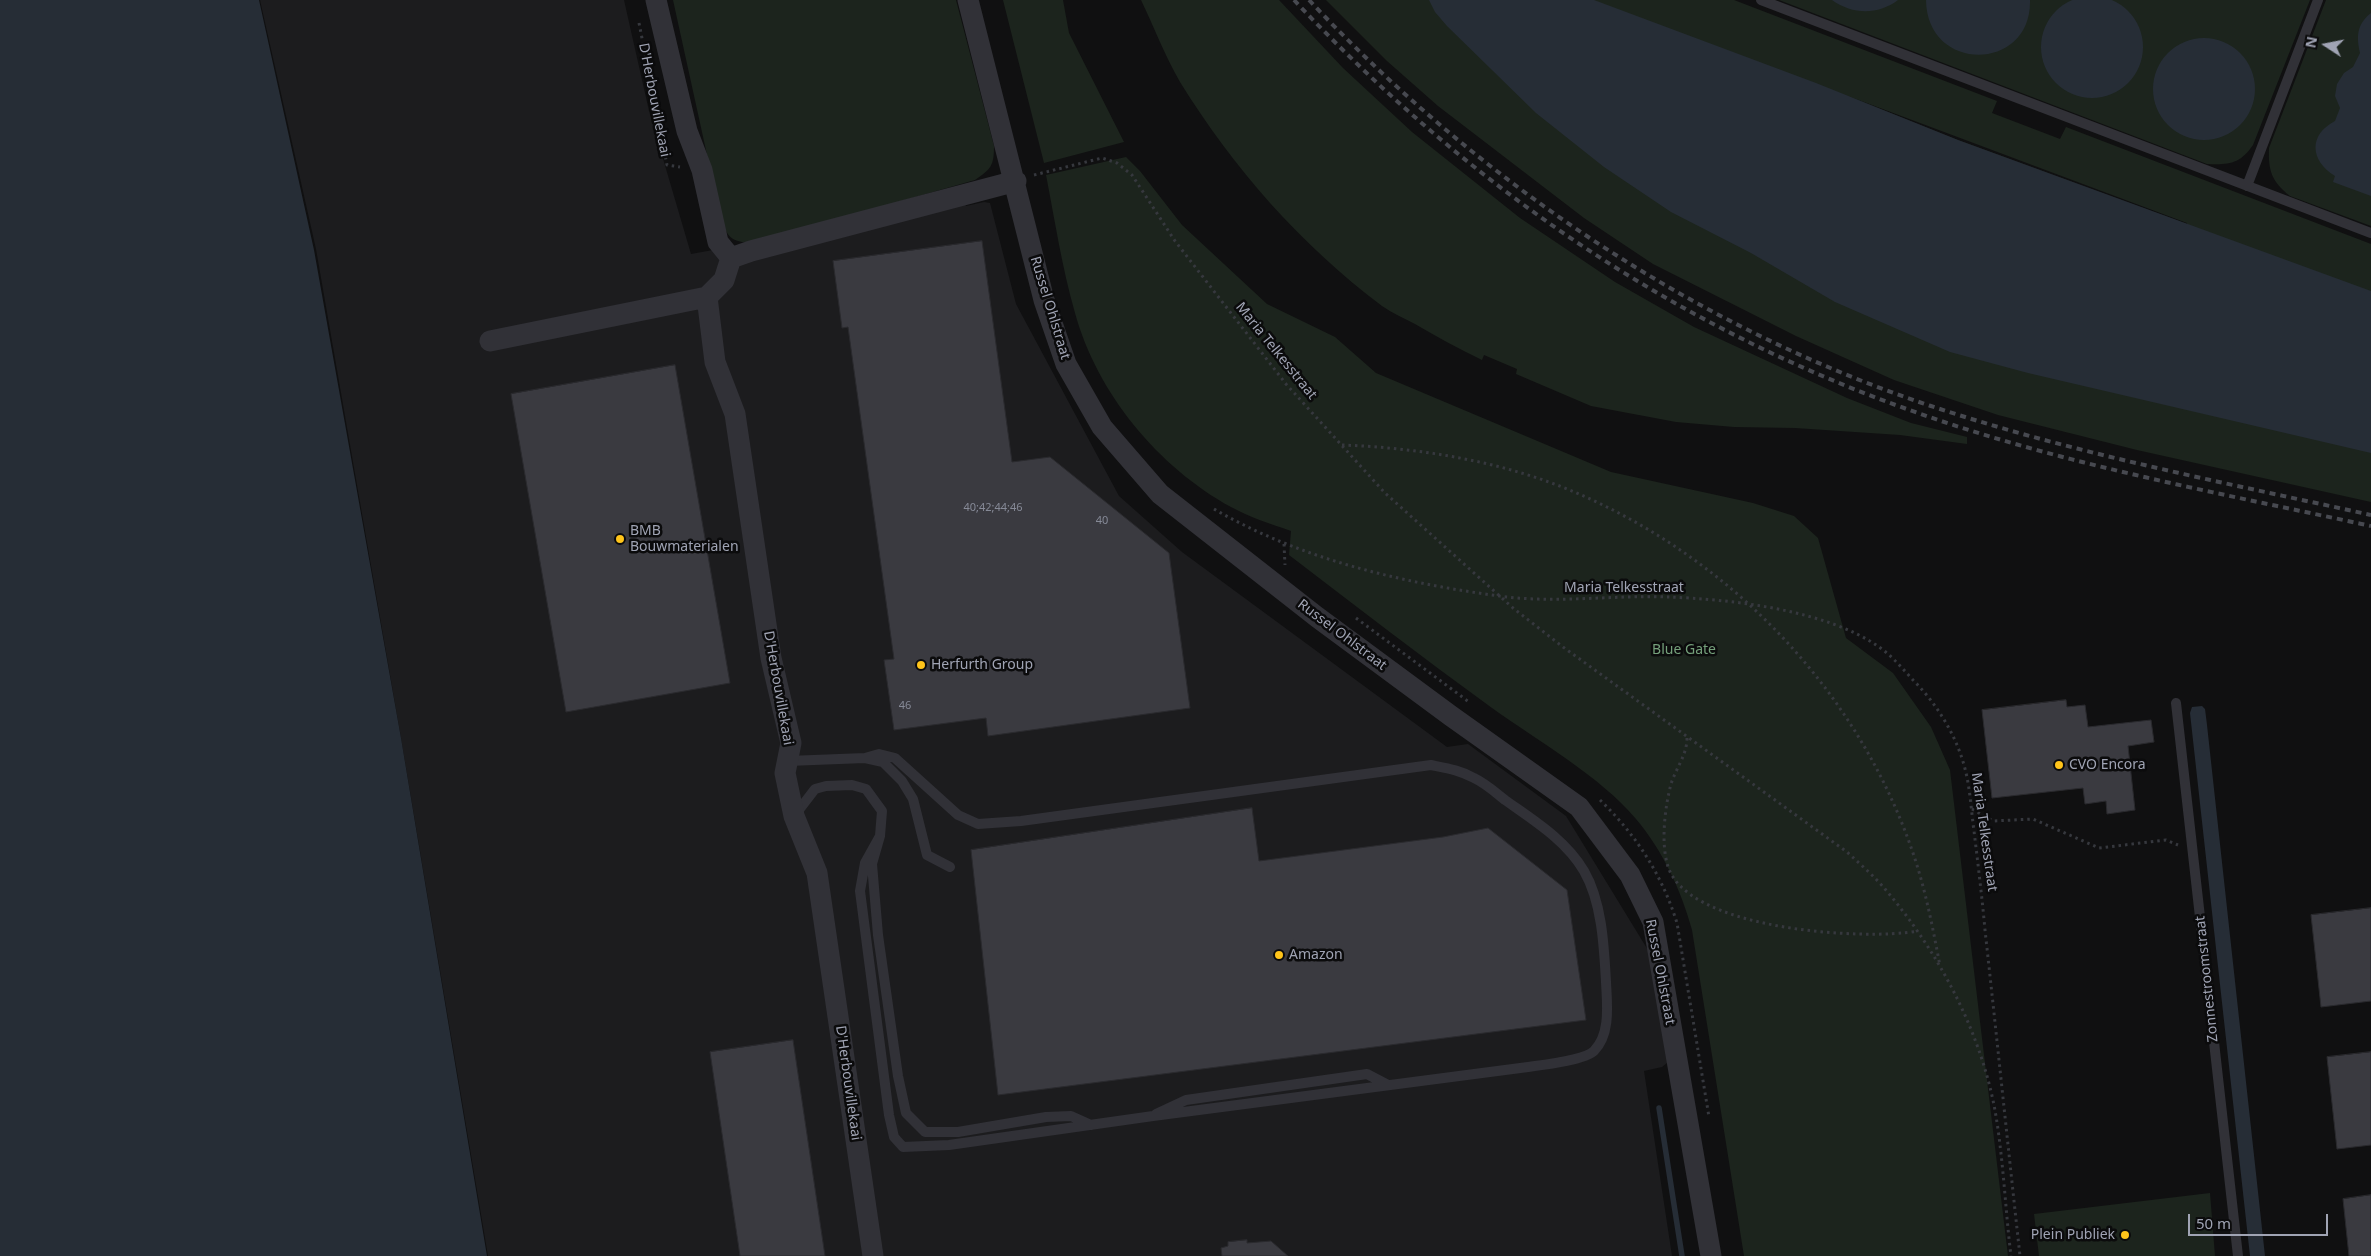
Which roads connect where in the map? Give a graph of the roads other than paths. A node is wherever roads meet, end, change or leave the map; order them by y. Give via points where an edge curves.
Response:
1 (656, 0) edge
2 (968, 0) edge
3 (1761, 0) edge
4 (2318, 0) edge
5 (1028, 180) junction
6 (2247, 186) junction
7 (2371, 233) edge
8 (732, 258) junction
9 (707, 296) junction
10 (490, 341) dead end
11 (2176, 703) dead end
12 (789, 752) junction
13 (865, 758) junction
14 (794, 816) junction
15 (880, 836) junction
16 (950, 867) dead end
17 (1091, 1125) junction
18 (873, 1256) edge
19 (1711, 1256) edge
20 (2238, 1256) edge

1 - 8 street, D'Herbouvillekaai via 718,242
2 - 5 street, Russel Ohlstraat
3 - 6 lane
4 - 6 lane
5 - 8 street
5 - 19 street, Russel Ohlstraat via 1044,300 1066,364 1102,427 1160,494 1317,617 1579,808 1630,874 1652,922
6 - 7 lane
8 - 9 street via 724,280
9 - 10 street
9 - 12 street, D'Herbouvillekaai via 715,362 735,414 771,658
11 - 20 lane, Zonnestroomstraat
12 - 13 lane
12 - 14 street, D'Herbouvillekaai via 785,773
13 - 16 lane via 883,762 902,780 913,799 927,855
13 - 17 lane via 879,754 895,758 958,815 978,824 1031,820 1431,765 1475,778 1563,844 1584,870 1595,897 1608,1013 1602,1039 1593,1052 1570,1060
14 - 15 lane via 815,789 852,785 866,789 879,805 882,811
14 - 18 street, D'Herbouvillekaai via 817,873
15 - 17 lane via 872,864 878,935 906,1114 926,1132 958,1132 1046,1117 1071,1116
15 - 17 lane via 864,864 860,891 894,1138 903,1147 925,1148

